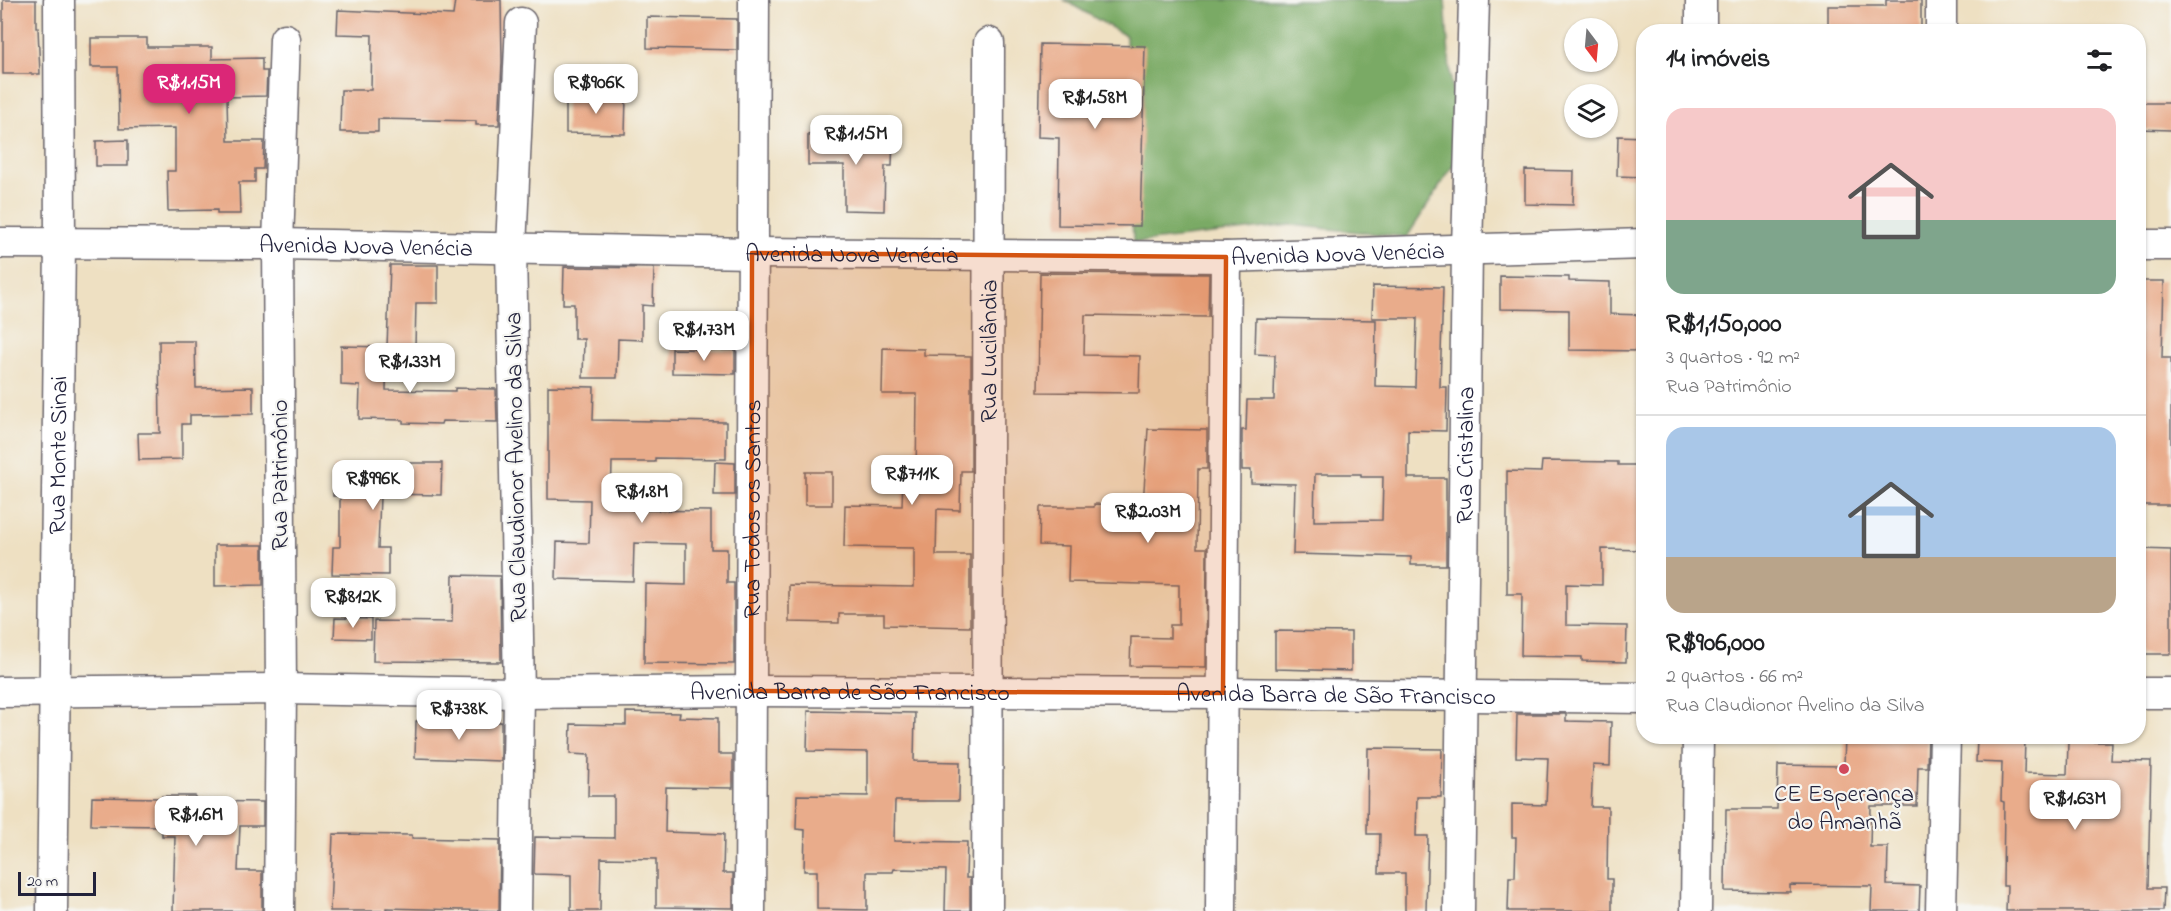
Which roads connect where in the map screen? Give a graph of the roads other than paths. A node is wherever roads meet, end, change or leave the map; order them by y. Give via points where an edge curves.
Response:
1 (59, 0) edge
2 (754, 0) edge
3 (1474, 0) edge
4 (1701, 0) edge
5 (1941, 0) edge
6 (520, 23) dead end
7 (1701, 24) edge
8 (1941, 24) edge
9 (285, 39) dead end
10 (989, 43) dead end
11 (0, 243) edge
12 (60, 243) junction
13 (278, 244) junction
14 (1636, 244) edge
15 (2146, 245) edge
16 (2171, 245) edge
17 (512, 248) junction
18 (1467, 248) junction
19 (752, 253) junction
20 (989, 256) junction
21 (1226, 257) junction
22 (280, 688) junction
23 (751, 691) junction
24 (0, 692) edge
25 (988, 692) junction
26 (56, 693) junction
27 (519, 693) junction
28 (1223, 693) junction
29 (2146, 693) edge
30 (2171, 693) edge
31 (1461, 695) junction
32 (1636, 698) edge
33 (1698, 744) edge
34 (1945, 744) edge
35 (1222, 910) edge
36 (52, 911) edge
37 (279, 911) edge
38 (516, 911) edge
39 (750, 911) edge
40 (987, 911) edge
41 (1459, 911) edge
42 (1696, 911) edge
43 (1941, 911) edge

1 - 12 street, Rua Monte Sinai
2 - 19 street, Rua Todos os Santos
3 - 18 street, Rua Cristalina
4 - 7 street
5 - 8 street
6 - 17 street, Rua Claudionor Avelino da Silva
9 - 13 street, Rua Patrimônio
10 - 20 street, Rua Lucilândia
11 - 12 street, Avenida Nova Venécia
12 - 13 street, Avenida Nova Venécia
12 - 26 street, Rua Monte Sinai
13 - 17 street, Avenida Nova Venécia
13 - 22 street, Rua Patrimônio
14 - 18 street, Avenida Nova Venécia
15 - 16 street
17 - 19 street, Avenida Nova Venécia
17 - 27 street, Rua Claudionor Avelino da Silva
18 - 21 street, Avenida Nova Venécia
18 - 31 street, Rua Cristalina
19 - 20 street, Avenida Nova Venécia
19 - 23 street, Rua Todos os Santos
20 - 21 street, Avenida Nova Venécia
20 - 25 street, Rua Lucilândia
21 - 28 street
22 - 26 street, Avenida Barra de São Francisco
22 - 27 street, Avenida Barra de São Francisco
22 - 37 street, Rua Patrimônio
23 - 25 street, Avenida Barra de São Francisco
23 - 27 street, Avenida Barra de São Francisco
23 - 39 street, Rua Todos os Santos
24 - 26 street, Avenida Barra de São Francisco
25 - 28 street, Avenida Barra de São Francisco
25 - 40 street, Rua Lucilândia
26 - 36 street, Rua Monte Sinai
27 - 38 street, Rua Claudionor Avelino da Silva
28 - 31 street, Avenida Barra de São Francisco
28 - 35 street
29 - 30 street
31 - 32 street, Avenida Barra de São Francisco
31 - 41 street, Rua Cristalina
33 - 42 street
34 - 43 street

